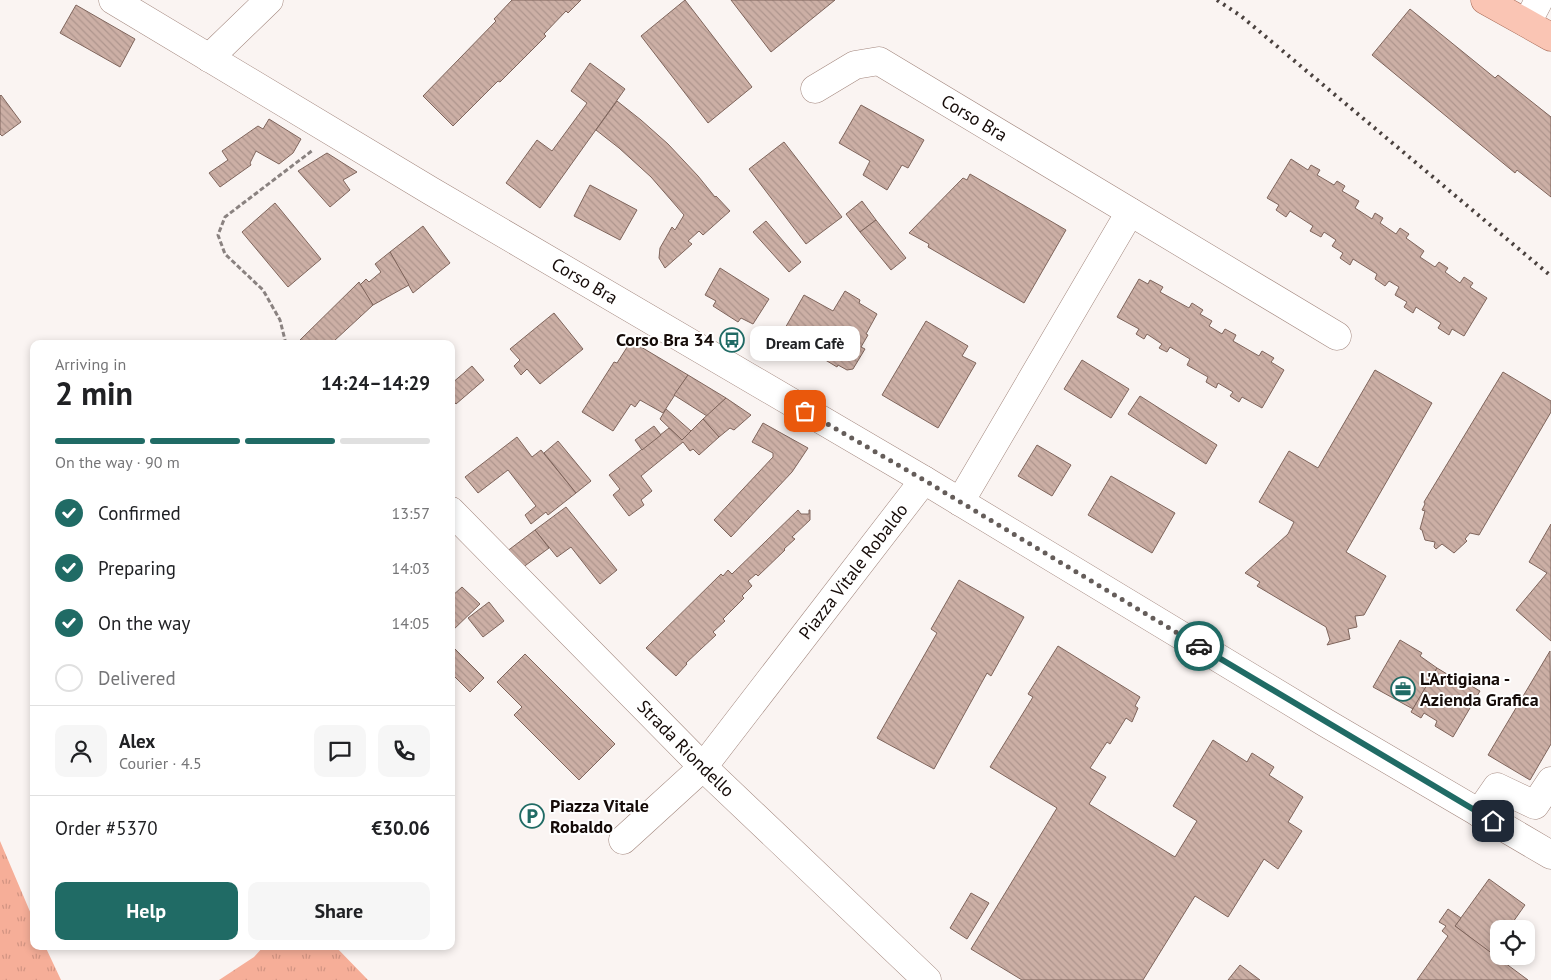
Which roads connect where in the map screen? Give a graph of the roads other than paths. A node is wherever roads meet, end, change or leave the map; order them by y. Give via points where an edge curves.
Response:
1 (113, 0) edge
2 (269, 0) edge
3 (1488, 1) edge
4 (1533, 12) edge
5 (1551, 37) edge
6 (209, 58) junction
7 (815, 89) dead end
8 (1130, 212) junction
9 (1337, 336) dead end
10 (924, 480) junction
11 (960, 502) junction
12 (455, 516) edge
13 (703, 767) junction
14 (1551, 781) edge
15 (1479, 813) junction
16 (623, 840) dead end
17 (1551, 855) edge
18 (927, 980) edge

1 - 6 street, Corso Bra
2 - 6 street
3 - 4 main road
4 - 5 main road
6 - 10 street, Corso Bra
7 - 8 street, Corso Bra via 855,65 878,61
8 - 9 street, Corso Bra
8 - 11 street
10 - 11 street, Corso Bra
10 - 13 street, Piazza Vitale Robaldo
11 - 15 street, Corso Bra
12 - 13 street, Strada Riondello
13 - 16 street, Piazza Vitale Robaldo
13 - 18 street, Strada Riondello
14 - 15 street via 1535,804 1497,787
15 - 17 street, Corso Bra

